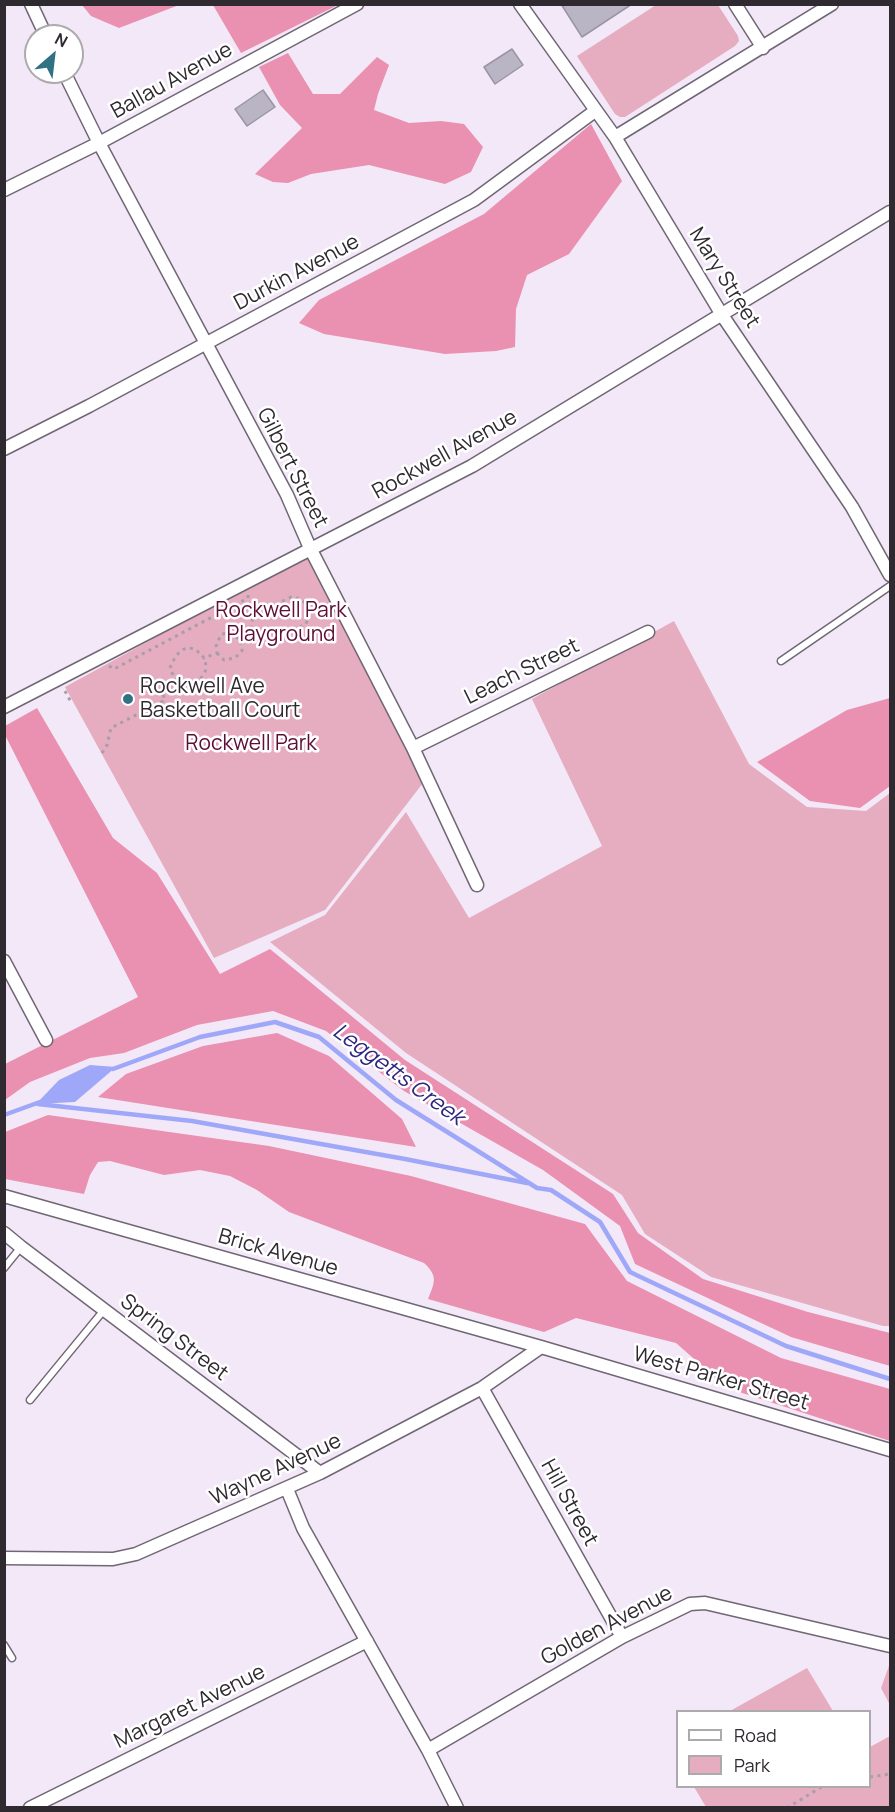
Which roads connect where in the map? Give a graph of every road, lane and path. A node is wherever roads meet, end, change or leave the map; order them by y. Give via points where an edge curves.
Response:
1 (31, 4) edge
2 (357, 4) edge
3 (520, 4) edge
4 (735, 4) edge
5 (832, 4) edge
6 (40, 24) edge
7 (763, 48) junction
8 (70, 84) edge
9 (595, 111) junction
10 (615, 137) junction
11 (99, 143) junction
12 (4, 190) edge
13 (891, 212) edge
14 (722, 315) junction
15 (206, 344) junction
16 (4, 449) edge
17 (310, 548) junction
18 (891, 574) edge
19 (891, 586) edge
20 (319, 600) dead end
21 (308, 606) junction
22 (648, 632) dead end
23 (250, 635) junction
24 (241, 640) junction
25 (217, 653) junction
26 (204, 658) junction
27 (782, 661) dead end
28 (187, 685) junction
29 (4, 707) edge
30 (413, 748) junction
31 (102, 753) dead end
32 (477, 885) dead end
33 (4, 961) edge
34 (46, 1040) dead end
35 (4, 1196) edge
36 (4, 1233) edge
37 (21, 1247) junction
38 (4, 1268) edge
39 (104, 1310) junction
40 (541, 1347) junction
41 (482, 1388) junction
42 (30, 1400) dead end
43 (891, 1449) edge
44 (321, 1473) junction
45 (287, 1489) junction
46 (4, 1558) edge
47 (622, 1637) junction
48 (367, 1641) junction
49 (4, 1645) edge
50 (891, 1646) edge
51 (12, 1658) dead end
52 (428, 1750) junction
53 (891, 1774) edge
54 (871, 1777) edge
55 (820, 1788) edge
56 (30, 1808) edge
57 (457, 1808) edge
58 (787, 1808) edge

1 - 6 street
2 - 11 street, Ballau Avenue
3 - 9 street, Mary Street
4 - 7 street
5 - 7 street
7 - 10 street
8 - 11 street, Gilbert Street
9 - 10 street, Mary Street
9 - 15 street, Durkin Avenue via 474,200
10 - 14 street, Mary Street
11 - 12 street, Ballau Avenue
11 - 15 street, Gilbert Street
13 - 14 street, Rockwell Avenue
14 - 17 street, Rockwell Avenue via 472,466
14 - 18 street, Mary Street via 852,507
15 - 16 street, Durkin Avenue
15 - 17 street, Gilbert Street
17 - 29 street, Rockwell Avenue
17 - 30 street, Gilbert Street
19 - 27 lane
20 - 21 path
21 - 23 path via 306,624 267,644
21 - 23 path via 291,597 255,615
22 - 30 street, Leach Street
23 - 24 path
24 - 25 path via 230,633 222,634 216,644
24 - 25 path via 242,651 235,658 224,660
25 - 26 path
26 - 28 path via 205,674
26 - 28 path via 191,648 175,655 170,668 174,677
28 - 31 path via 111,728
30 - 32 street, Gilbert Street
33 - 34 street
35 - 40 street, Brick Avenue
36 - 37 street, Spring Street
37 - 38 lane
37 - 39 street, Spring Street
39 - 42 lane
39 - 44 street, Spring Street
40 - 41 street, Wayne Avenue
40 - 43 street, West Parker Street
41 - 44 street, Wayne Avenue
41 - 47 street, Hill Street
44 - 45 street, Wayne Avenue
45 - 46 street, Wayne Avenue via 136,1554 113,1559
45 - 48 street via 303,1528
47 - 50 street, Golden Avenue via 690,1604 705,1603
47 - 52 street, Golden Avenue
48 - 52 street
48 - 56 street, Margaret Avenue
49 - 51 lane
52 - 57 street
53 - 54 path
55 - 58 path

